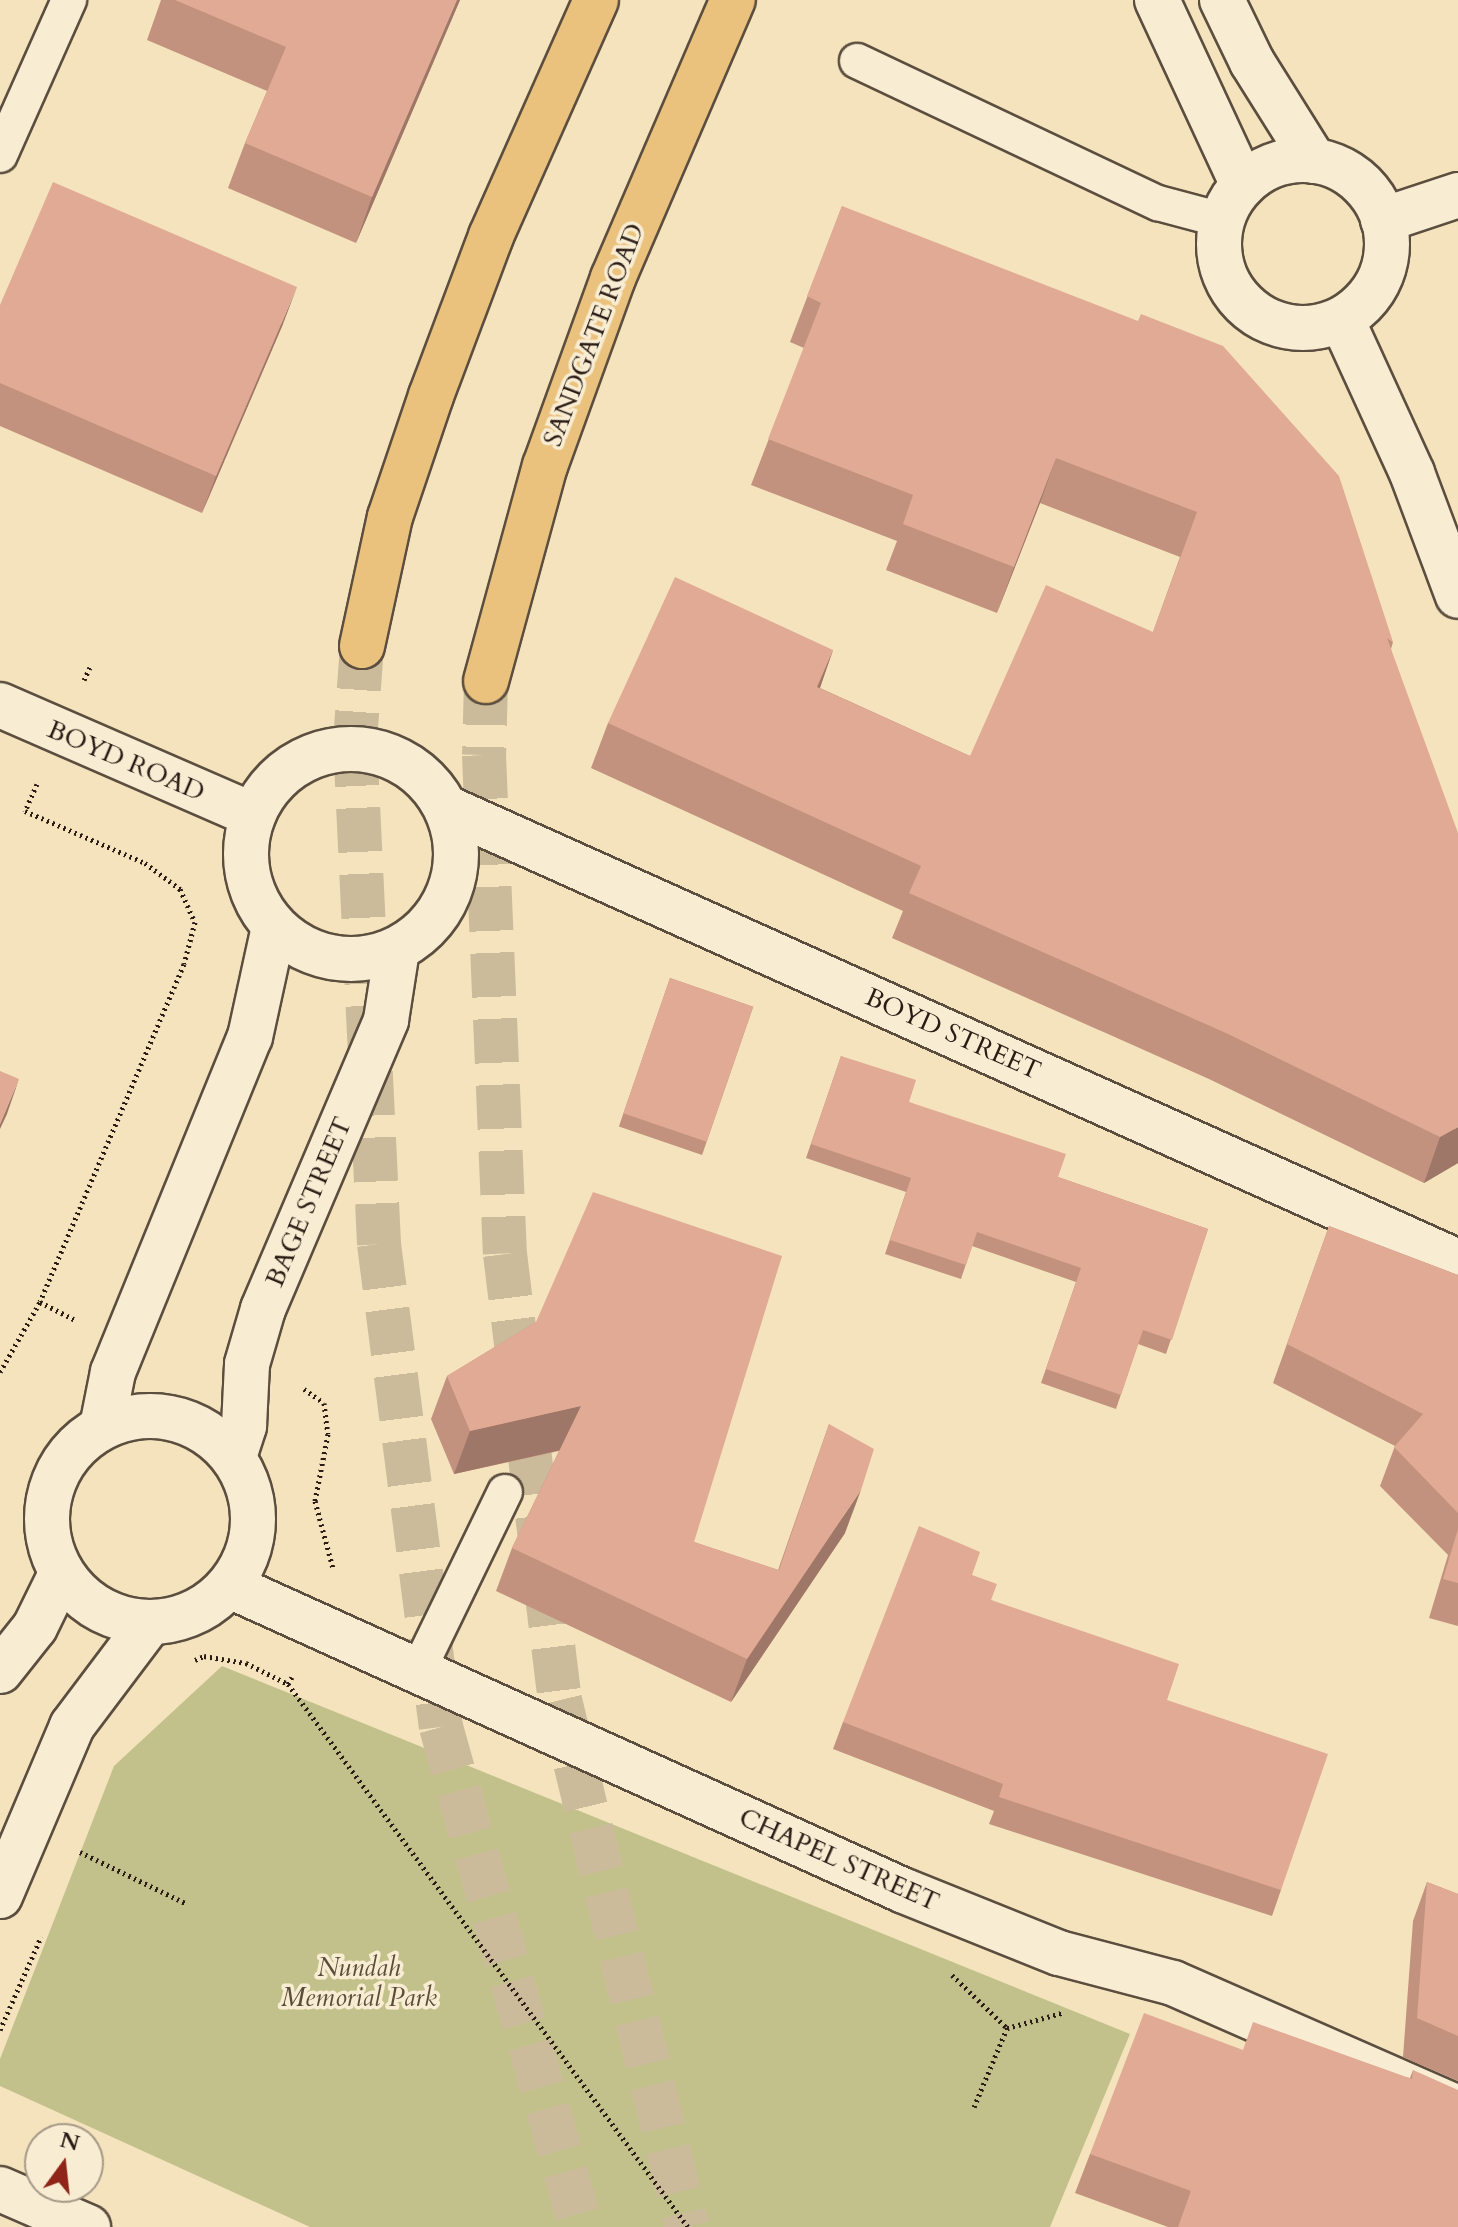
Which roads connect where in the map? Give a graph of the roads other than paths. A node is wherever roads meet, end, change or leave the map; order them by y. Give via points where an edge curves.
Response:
1 (69, 0) edge
2 (596, 0) edge
3 (733, 0) edge
4 (1157, 0) edge
5 (1222, 0) edge
6 (857, 61) dead end
7 (0, 155) edge
8 (1314, 161) junction
9 (1458, 195) edge
10 (1232, 202) junction
11 (1383, 220) junction
12 (1342, 320) junction
13 (1458, 596) edge
14 (362, 646) tunnel mouth
15 (486, 681) tunnel mouth
16 (0, 705) edge
17 (447, 808) junction
18 (253, 815) junction
19 (274, 927) junction
20 (397, 950) junction
21 (1458, 1262) edge
22 (102, 1427) junction
23 (234, 1457) junction
24 (505, 1492) dead end
25 (61, 1574) junction
26 (230, 1586) junction
27 (149, 1624) junction
28 (0, 1671) edge
29 (418, 1671) junction
30 (0, 1896) edge
31 (1458, 2108) edge
32 (0, 2189) edge
33 (88, 2227) edge

1 - 7 lane
2 - 14 highway via 491,236 431,396 390,517
3 - 15 highway, SANDGATE ROAD via 613,278 545,466
4 - 10 street
5 - 8 street via 1252,62
6 - 10 lane via 1158,203
8 - 10 street via 1276,165
8 - 11 street via 1358,180
9 - 11 street
10 - 12 street via 1218,248 1224,275 1239,299 1260,317 1300,328
11 - 12 street via 1388,249 1381,277 1364,302
12 - 13 street via 1412,473
16 - 18 street, BOYD ROAD
17 - 18 street via 426,780 398,758 364,749 330,750 297,763 271,785
17 - 20 street via 457,840 456,873 445,904 425,931
17 - 21 street, BOYD STREET
18 - 19 street via 247,874
19 - 20 street via 301,947 332,957 366,958
19 - 22 street via 250,1037 113,1372
20 - 23 street, BAGE STREET via 386,1020 263,1309 247,1364 244,1426
22 - 23 street via 136,1416 173,1418 207,1432
22 - 25 street via 74,1447 55,1476 46,1508 48,1542
23 - 26 street via 250,1487 255,1521 248,1556
24 - 29 lane
25 - 27 street via 115,1618
25 - 28 street via 35,1627
26 - 27 street via 194,1613
26 - 29 street, CHAPEL STREET
27 - 30 street via 72,1726
29 - 31 street, CHAPEL STREET via 902,1890 1059,1953 1173,1983
32 - 33 street

